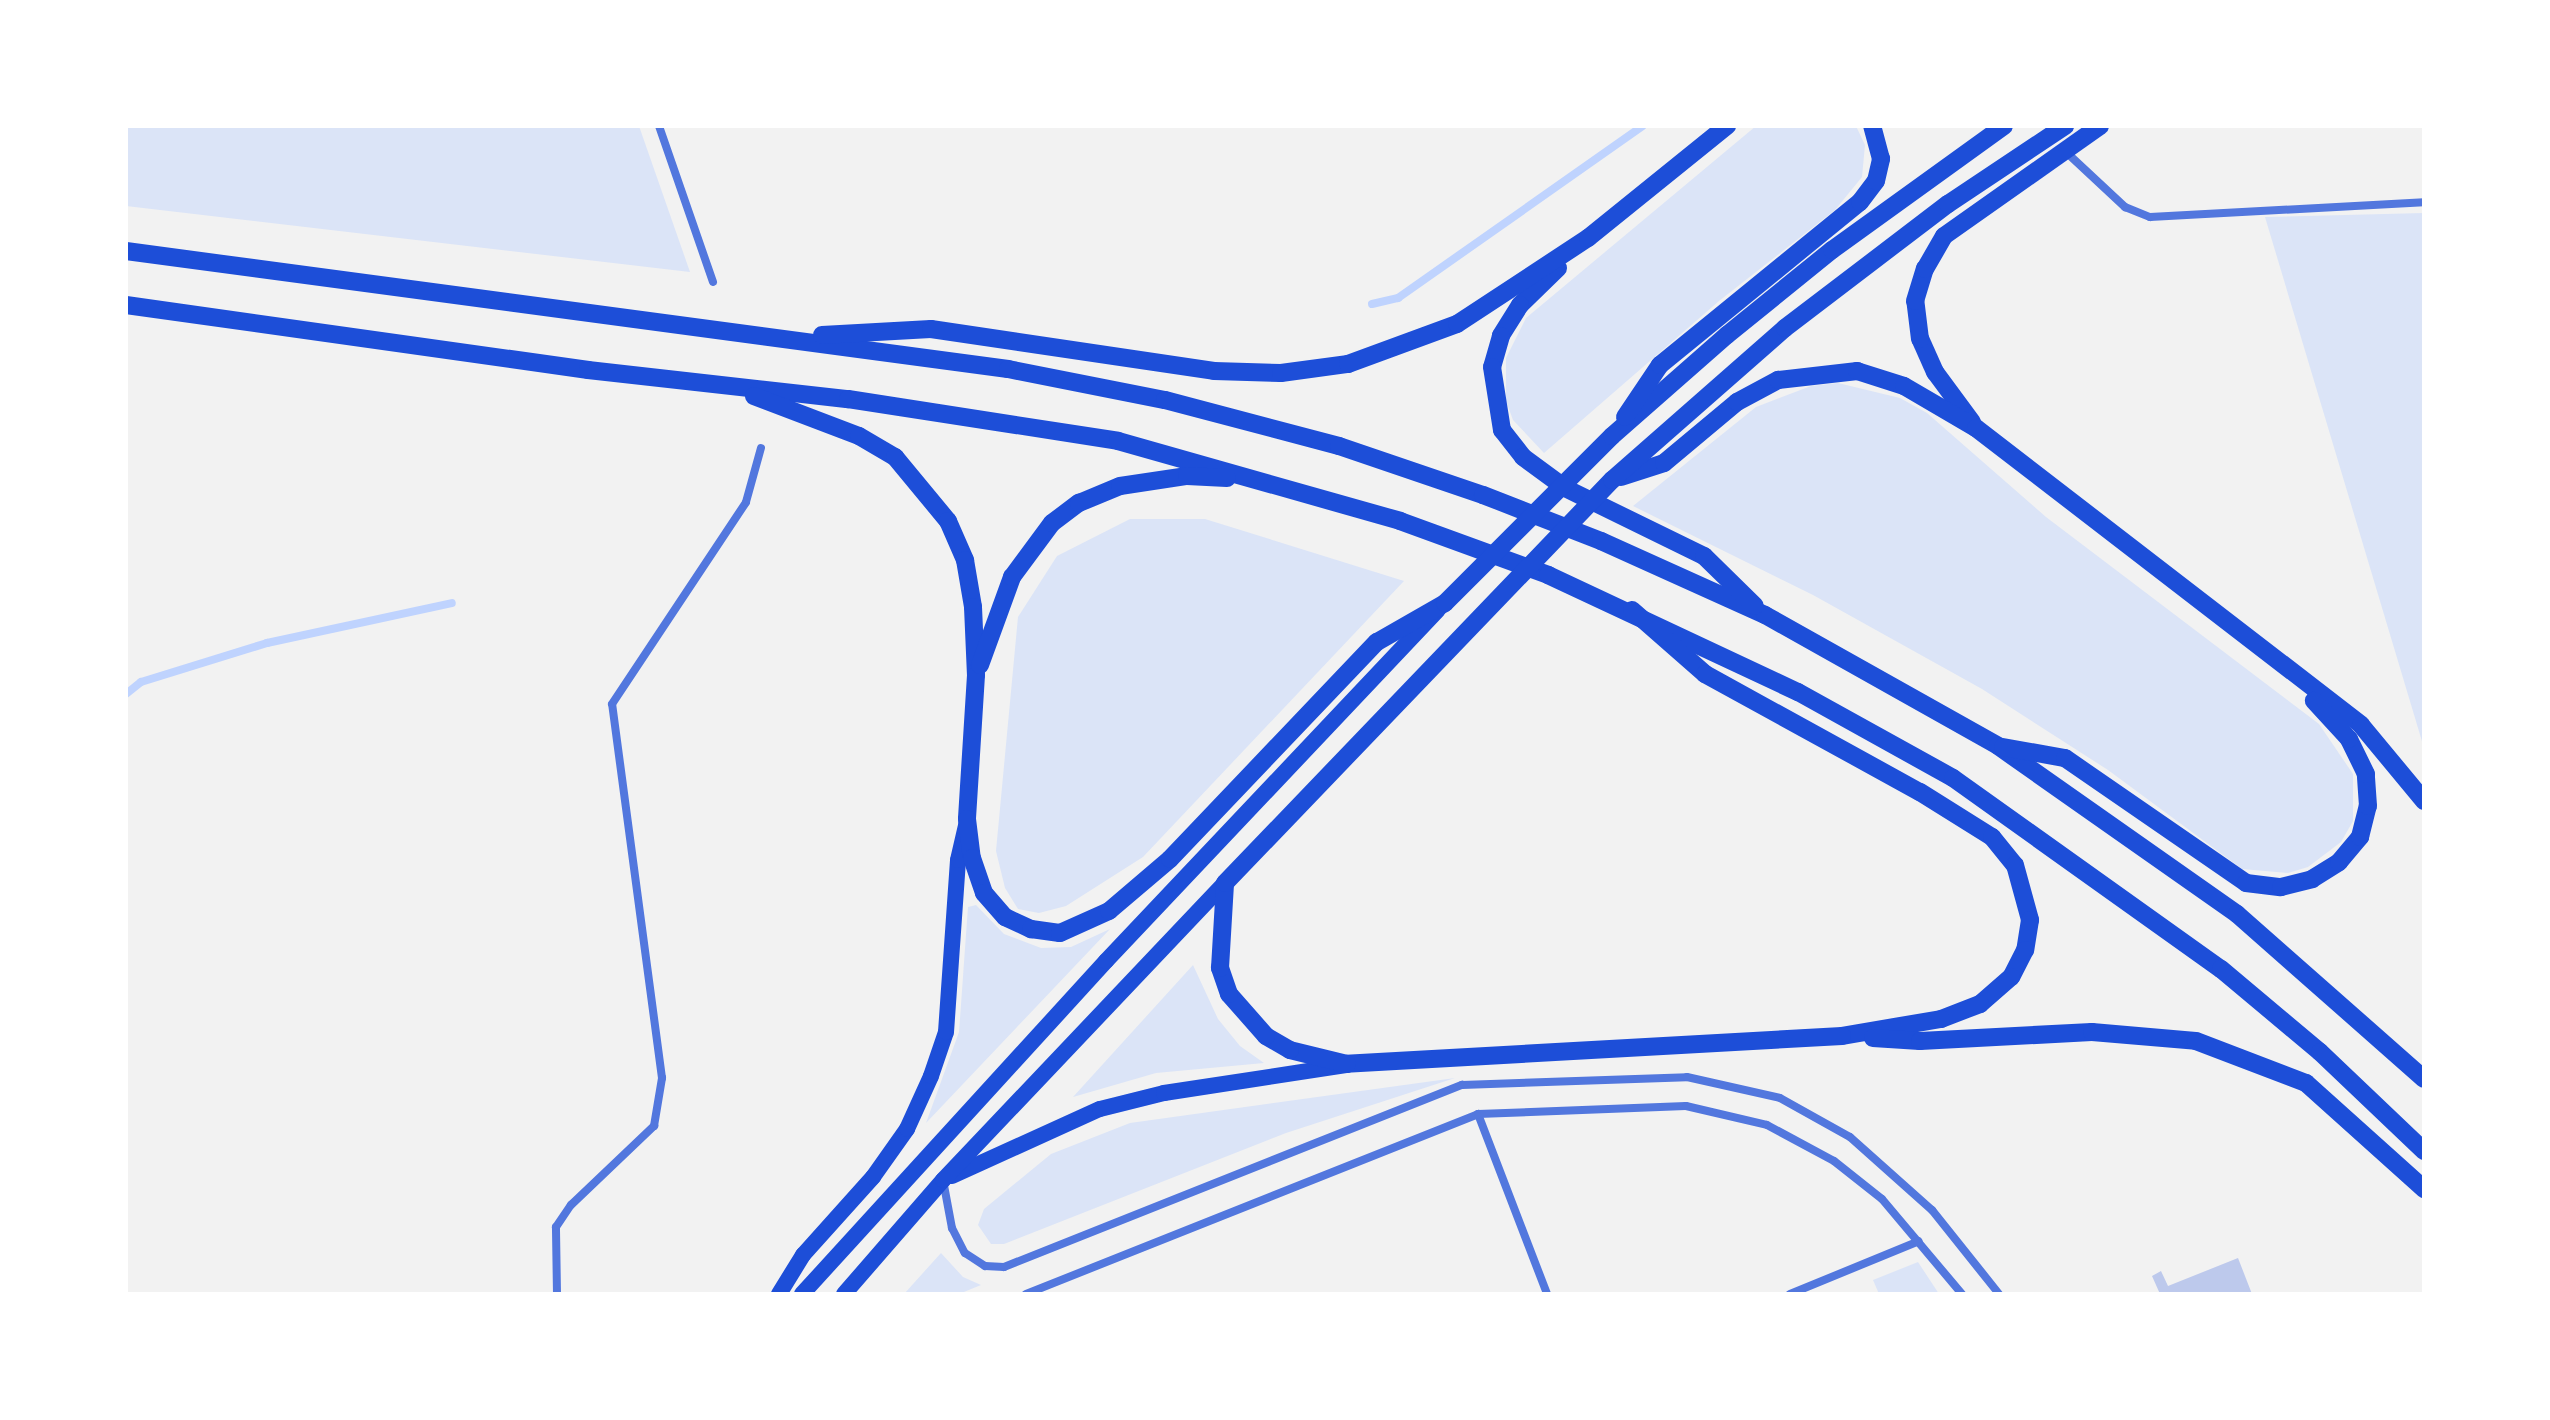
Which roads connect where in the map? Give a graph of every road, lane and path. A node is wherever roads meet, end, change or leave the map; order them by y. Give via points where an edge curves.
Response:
1 (659, 126) edge
2 (1727, 126) edge
3 (1872, 126) edge
4 (2004, 126) edge
5 (2065, 126) edge
6 (2100, 126) edge
7 (2066, 152) junction
8 (2424, 202) edge
9 (1588, 238) junction
10 (126, 251) edge
11 (713, 282) dead end
12 (126, 305) edge
13 (780, 337) junction
14 (709, 382) junction
15 (1976, 428) junction
16 (1612, 436) junction
17 (761, 448) dead end
18 (1264, 479) junction
19 (1612, 480) junction
20 (1445, 603) junction
21 (1632, 610) junction
22 (1765, 615) junction
23 (2294, 677) junction
24 (976, 680) junction
25 (1998, 746) junction
26 (2424, 801) edge
27 (968, 815) junction
28 (1225, 883) junction
29 (1842, 1036) junction
30 (1347, 1064) junction
31 (2424, 1079) edge
32 (1478, 1114) junction
33 (2424, 1151) edge
34 (943, 1180) junction
35 (2424, 1189) edge
36 (1919, 1241) junction
37 (557, 1294) edge
38 (779, 1294) edge
39 (802, 1294) edge
40 (844, 1294) edge
41 (1026, 1294) edge
42 (1547, 1294) edge
43 (1790, 1294) edge
44 (1962, 1294) edge
45 (1999, 1294) edge

1 - 11 street
2 - 9 highway
3 - 16 highway via 1881,159 1876,181 1860,202 1660,365
4 - 16 highway via 1832,250
5 - 19 highway via 1948,204 1785,328
6 - 7 highway
7 - 8 street via 2125,207 2150,217
7 - 15 highway via 1944,236 1925,269 1915,301 1920,339 1935,372
9 - 13 highway via 1457,324 1430,336 1348,364 1281,373 1127,361 931,329
9 - 22 highway via 1520,305 1501,336 1492,367 1493,399 1502,430 1523,457 1565,488 1704,556
10 - 13 highway
12 - 14 highway
13 - 22 highway via 1008,369 1165,400 1339,446 1601,541
14 - 18 highway via 1118,441
14 - 24 highway via 859,436 895,457 923,485 948,521 965,560
15 - 19 highway via 1904,386 1857,371 1824,371 1778,380 1737,402 1664,463
15 - 23 highway
16 - 20 highway
17 - 37 street via 746,502 612,704 662,1078 654,1126 571,1205 556,1227
18 - 21 highway via 1400,521
18 - 24 highway via 1187,476 1120,486 1079,503 1052,523 1012,577
19 - 28 highway
20 - 27 highway via 1377,642 1170,859 1086,926 1060,933 1031,929 1005,917 984,893
20 - 39 main road via 1106,961
21 - 29 highway via 1705,674 1920,792 1992,837 2015,865 2030,920 2025,950 2011,977 1980,1004 1941,1019
21 - 33 highway via 1798,692 1966,786 2221,969 2320,1052
22 - 25 highway
23 - 25 highway via 2349,739 2366,774 2368,806 2360,837 2339,862 2312,879 2281,887 2246,883 2065,758
23 - 26 highway via 2361,725
24 - 27 highway
25 - 31 highway via 2237,914
27 - 38 main road via 958,860 946,1032 931,1076 907,1129 873,1177 803,1255
28 - 30 highway via 1218,943 1229,994 1266,1036 1290,1050
28 - 34 main road
29 - 30 highway
29 - 35 highway via 1920,1041 2092,1032 2196,1041 2306,1083
30 - 34 main road via 1164,1093 1100,1109
32 - 36 street via 1686,1106 1767,1125 1834,1161 1882,1199
32 - 41 street
32 - 42 street
34 - 40 main road
34 - 45 street via 952,1228 965,1253 985,1266 1004,1267 1462,1085 1687,1077 1780,1098 1850,1137 1932,1210
36 - 43 street
36 - 44 street

